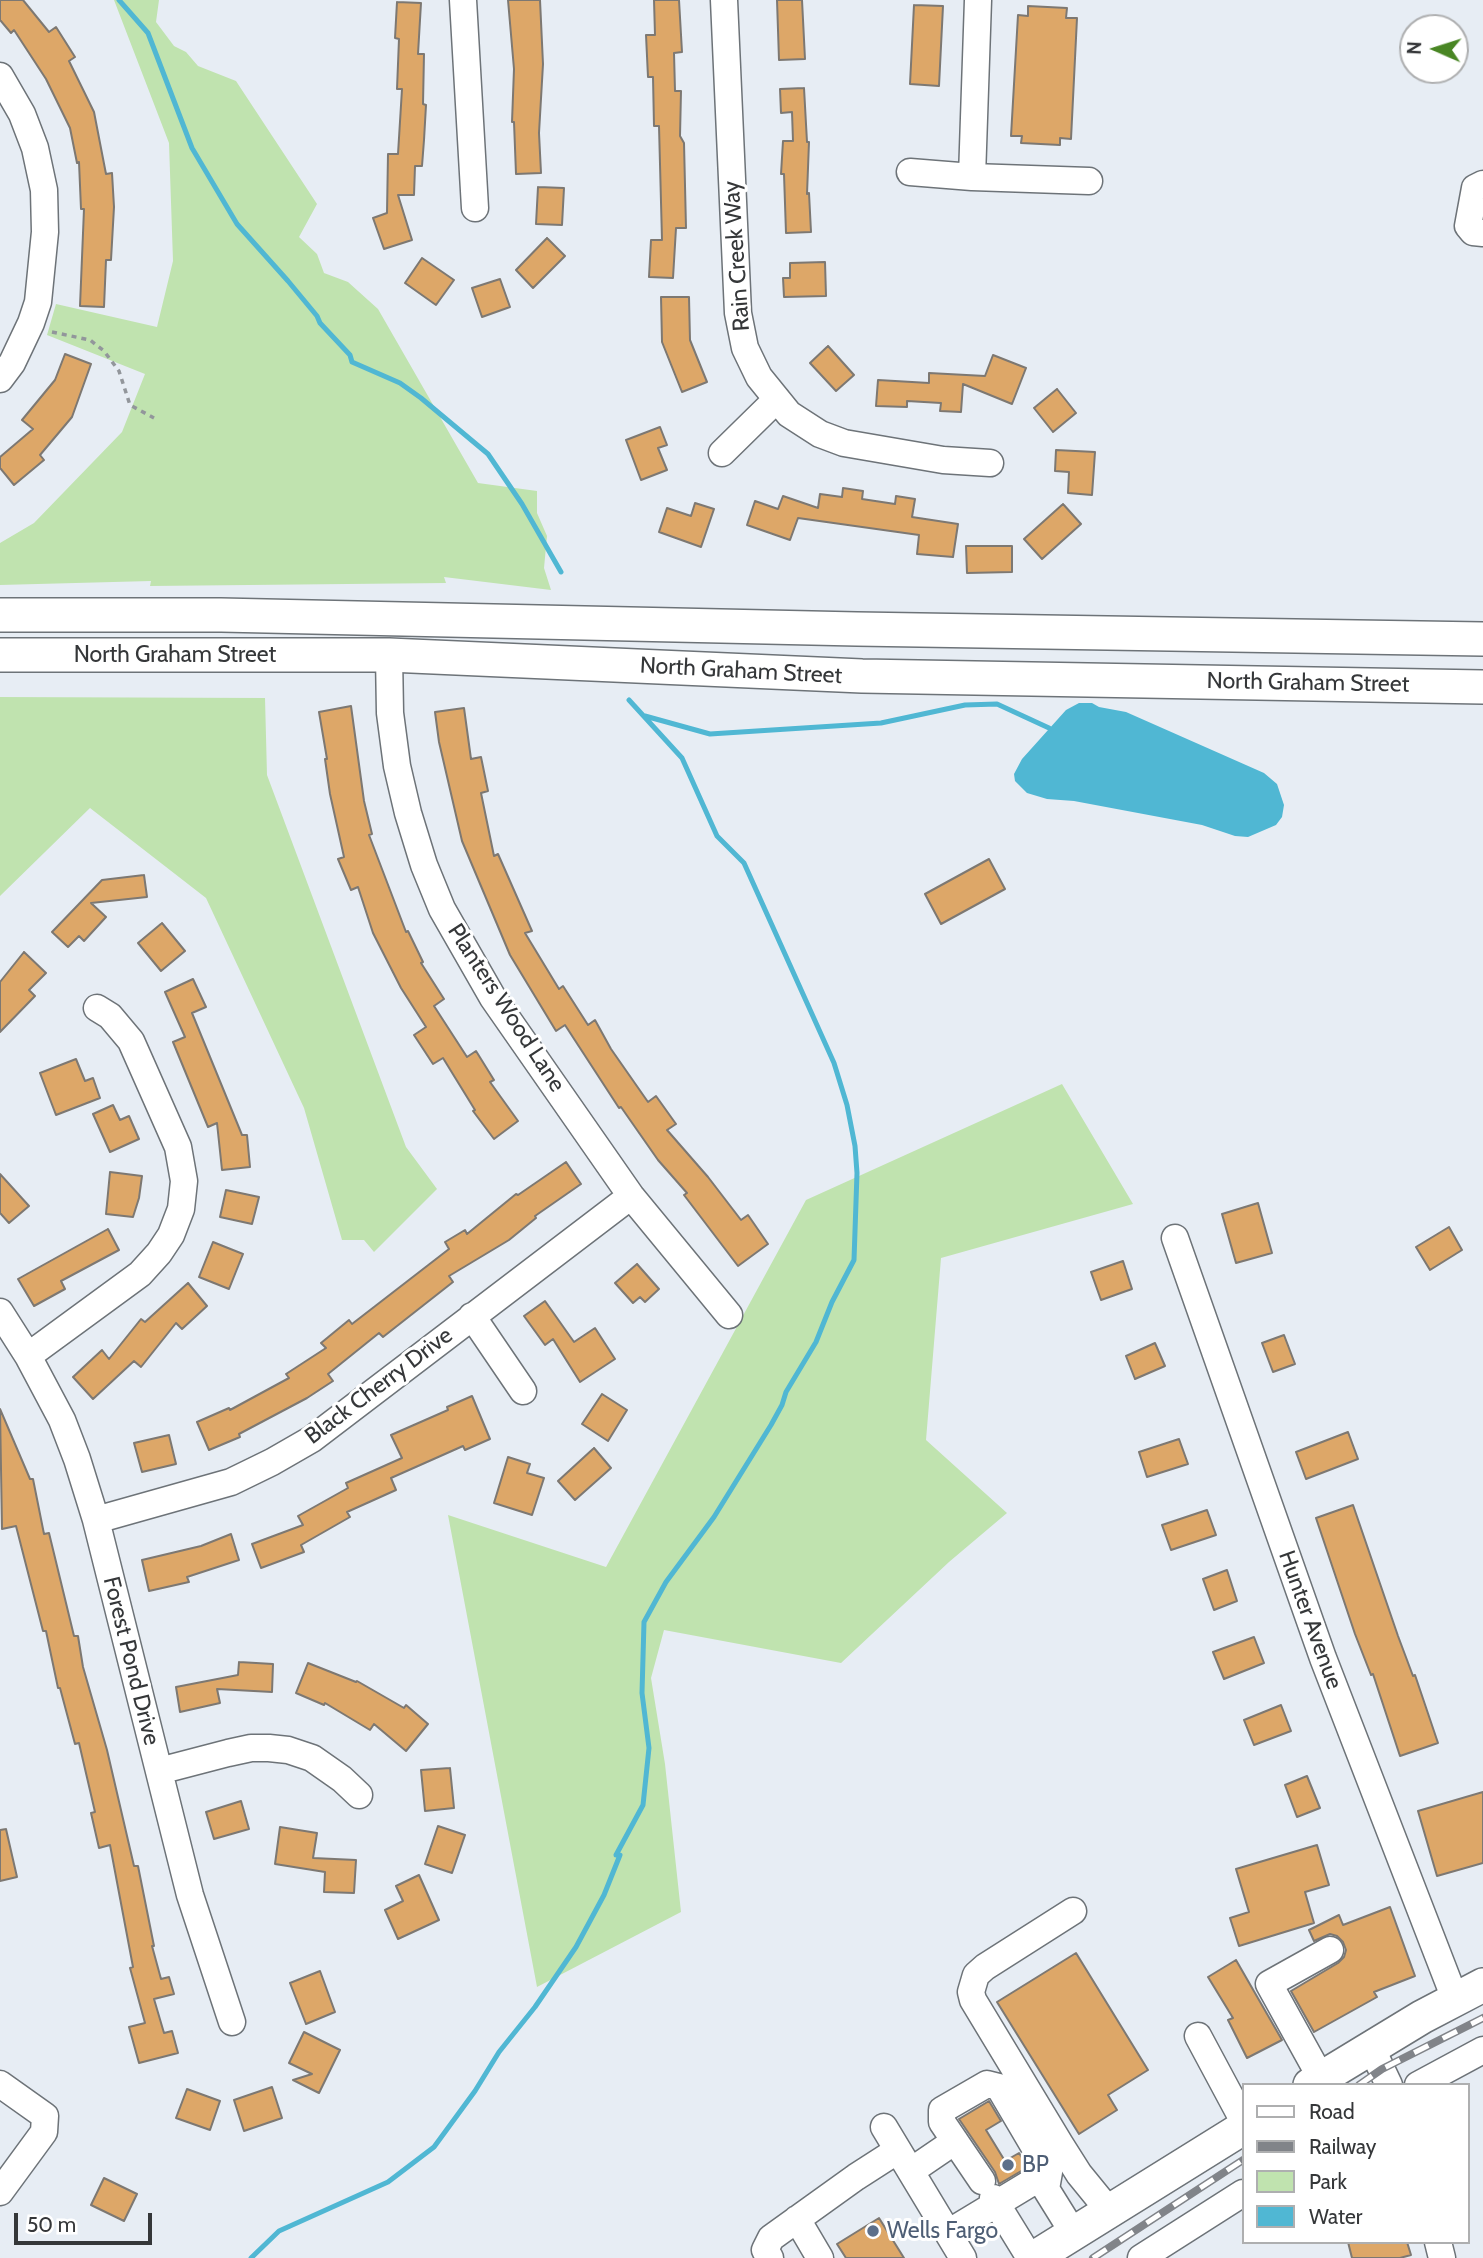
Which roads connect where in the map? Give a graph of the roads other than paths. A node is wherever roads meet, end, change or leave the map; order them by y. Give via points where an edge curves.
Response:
1 (463, 0) edge
2 (724, 0) edge
3 (978, 0) edge
4 (0, 76) edge
5 (910, 172) dead end
6 (972, 177) junction
7 (1089, 181) dead end
8 (1483, 184) edge
9 (475, 208) dead end
10 (1483, 233) edge
11 (0, 379) edge
12 (777, 399) junction
13 (722, 453) dead end
14 (990, 463) dead end
15 (0, 615) edge
16 (1483, 639) edge
17 (0, 655) edge
18 (388, 655) junction
19 (1483, 687) edge
20 (97, 1008) dead end
21 (631, 1196) junction
22 (1175, 1238) dead end
23 (0, 1312) edge
24 (729, 1315) dead end
25 (472, 1316) junction
26 (28, 1356) junction
27 (523, 1391) dead end
28 (96, 1520) junction
29 (159, 1771) junction
30 (359, 1795) dead end
31 (1073, 1911) dead end
32 (1330, 1950) dead end
33 (1469, 1992) edge
34 (232, 2022) dead end
35 (1198, 2036) dead end
36 (1371, 2046) junction
37 (1483, 2050) edge
38 (1316, 2081) edge
39 (1388, 2083) edge
40 (1422, 2083) edge
41 (0, 2084) edge
42 (1242, 2118) edge
43 (884, 2127) dead end
44 (1242, 2129) edge
45 (955, 2141) junction
46 (905, 2161) junction
47 (1049, 2172) junction
48 (0, 2192) edge
49 (990, 2194) junction
50 (1242, 2194) edge
51 (1110, 2212) junction
52 (797, 2220) junction
53 (948, 2233) junction
54 (1074, 2234) junction
55 (768, 2254) edge
56 (820, 2258) edge
57 (963, 2258) edge
58 (1032, 2258) edge
59 (1141, 2258) edge

1 - 9 street
2 - 12 street, Rain Creek Way via 738,313 745,348 759,377
3 - 6 street
4 - 11 street via 35,148 44,190 45,232 38,302 12,363
5 - 6 street
6 - 7 street
8 - 10 street via 1475,188 1468,226
12 - 13 street
12 - 14 street, Rain Creek Way via 802,424 844,443
15 - 16 main road, North Graham Street via 221,615
17 - 18 main road, North Graham Street
18 - 19 main road, North Graham Street via 862,676
18 - 21 street, Planters Wood Lane via 397,766 424,865 442,909 493,998
20 - 26 street via 131,1041 178,1147 184,1181 181,1209 165,1244 140,1274
21 - 24 street, Planters Wood Lane
21 - 25 street, Black Cherry Drive
22 - 33 street, Hunter Avenue via 1323,1658
23 - 26 street, Forest Pond Drive
25 - 27 street
25 - 28 street, Black Cherry Drive via 344,1416 272,1462 231,1482
26 - 28 street, Forest Pond Drive via 62,1420
28 - 29 street, Forest Pond Drive
29 - 30 street via 239,1750 288,1750 312,1758
29 - 34 street, Forest Pond Drive via 190,1895
31 - 51 street via 985,1967 976,1975 971,1992 1060,2144
32 - 38 street via 1269,1984
33 - 36 main road
35 - 42 street
36 - 38 main road
36 - 39 street
37 - 40 street
41 - 48 street via 45,2116 44,2132
43 - 46 street
44 - 51 main road
45 - 46 street
45 - 47 street via 942,2122 942,2110 987,2084 999,2087
45 - 49 street
46 - 52 street via 856,2177
46 - 53 street
47 - 49 street
47 - 54 street via 1046,2189
49 - 53 street
49 - 58 street
50 - 59 street
51 - 54 main road
52 - 55 street via 771,2238
52 - 56 street
53 - 57 street
54 - 58 main road

